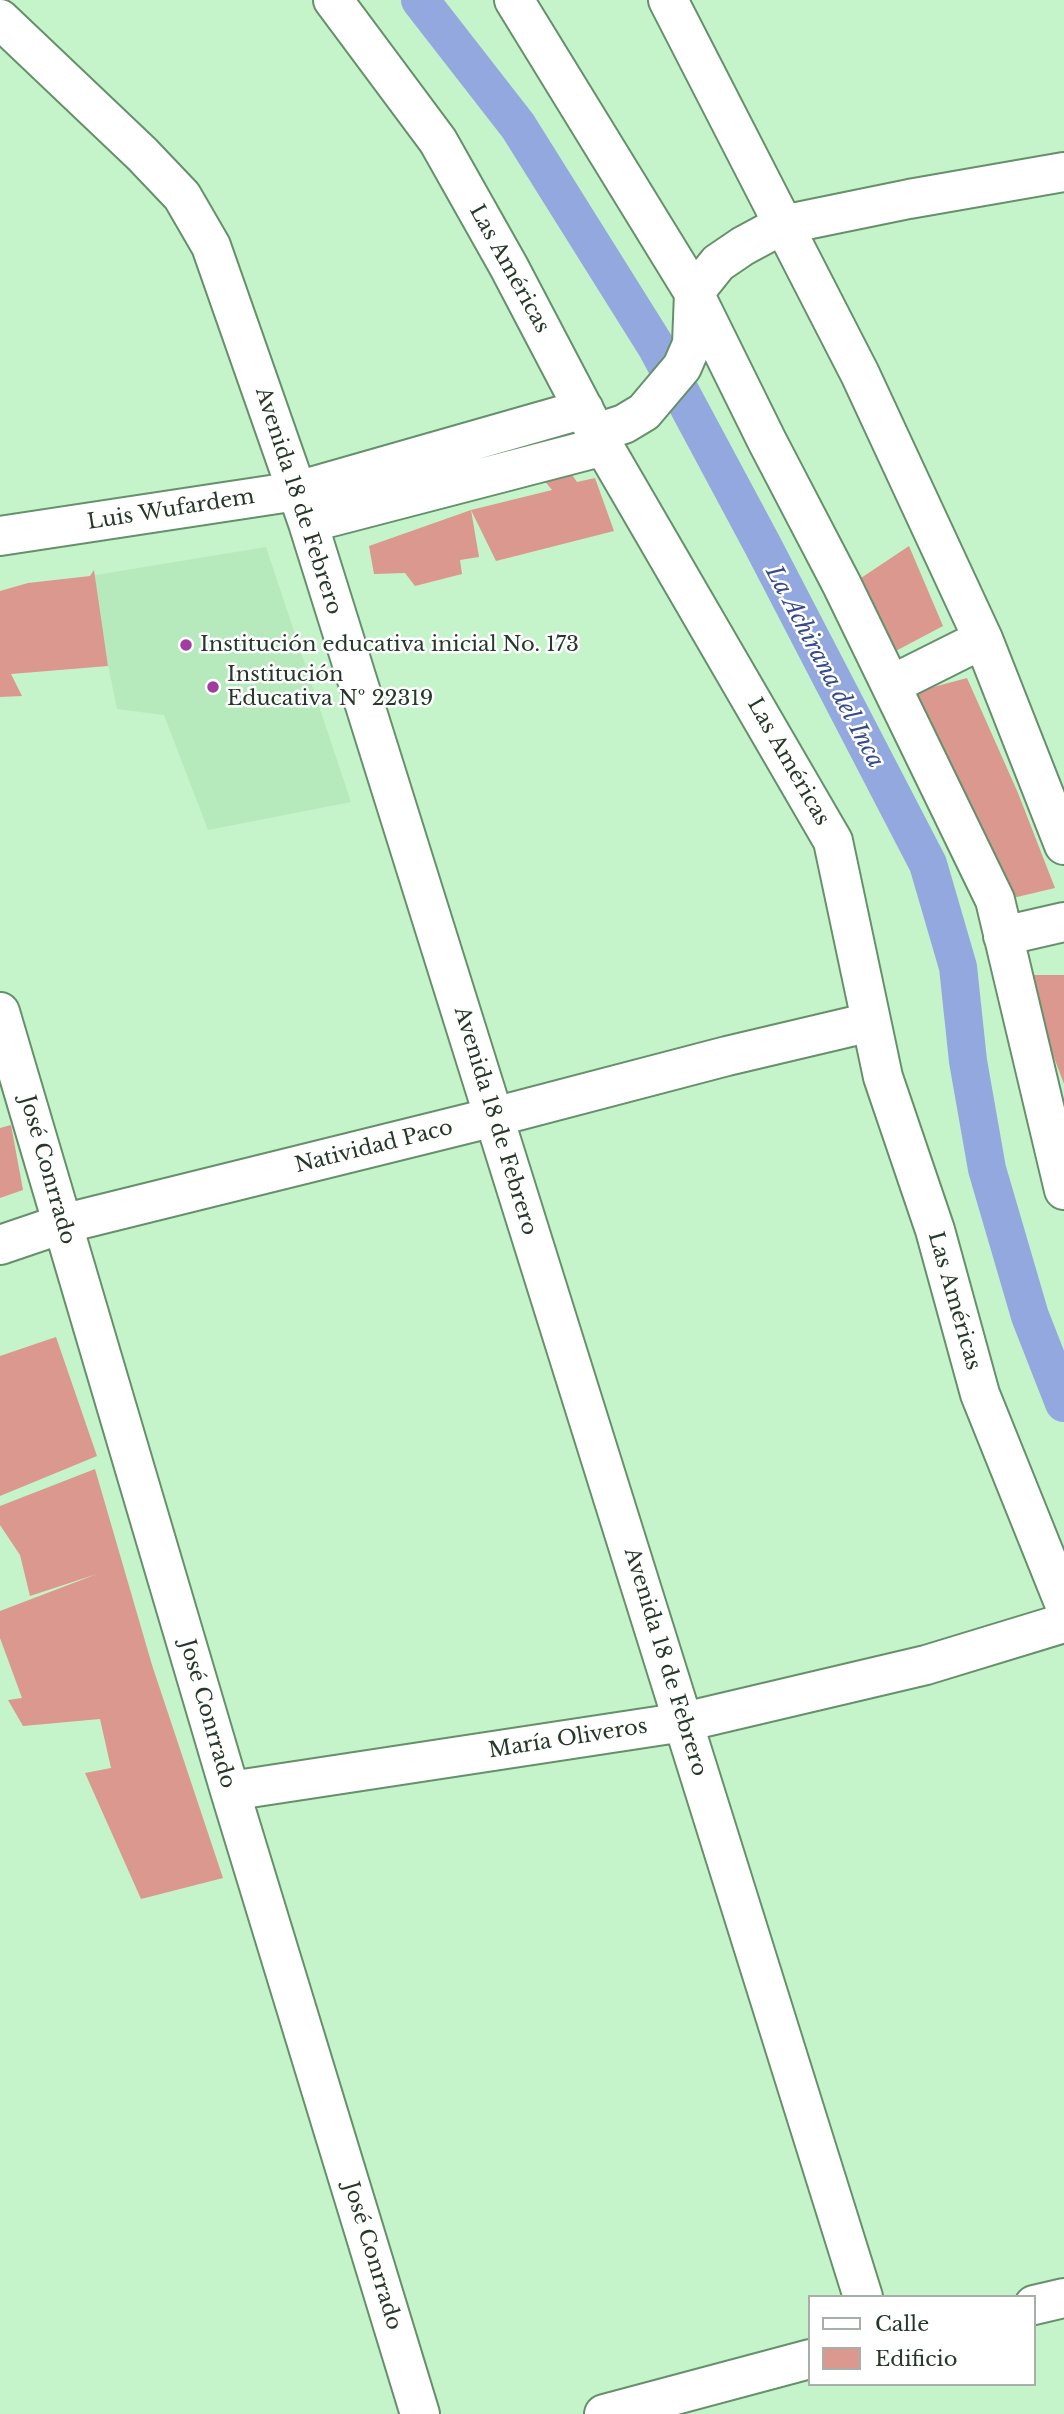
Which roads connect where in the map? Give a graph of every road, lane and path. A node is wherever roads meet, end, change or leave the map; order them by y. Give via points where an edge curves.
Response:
1 (334, 0) edge
2 (514, 0) edge
3 (668, 0) edge
4 (0, 19) edge
5 (1064, 172) edge
6 (782, 225) junction
7 (694, 293) junction
8 (595, 429) junction
9 (302, 507) junction
10 (0, 536) edge
11 (983, 639) junction
12 (891, 685) junction
13 (1064, 845) edge
14 (1064, 922) edge
15 (1003, 936) junction
16 (0, 1012) edge
17 (871, 1022) junction
18 (494, 1117) junction
19 (1064, 1190) edge
20 (62, 1224) junction
21 (0, 1245) edge
22 (1064, 1603) edge
23 (1064, 1623) edge
24 (684, 1722) junction
25 (230, 1791) junction
26 (862, 2295) edge
27 (1064, 2298) edge
28 (1036, 2305) edge
29 (808, 2360) edge
30 (420, 2414) edge
31 (604, 2414) edge

1 - 8 street, Las Américas via 438,141
2 - 7 street
3 - 6 street
4 - 9 street, Avenida 18 de Febrero via 182,196 211,246
5 - 6 street
6 - 7 street via 718,263
6 - 11 street via 860,374
7 - 8 street, Luis Wufardem via 692,344 682,367 644,412 624,424
7 - 12 street
8 - 9 street, Luis Wufardem
8 - 17 street, Las Américas via 833,841
9 - 10 street, Luis Wufardem
9 - 18 street, Avenida 18 de Febrero
11 - 12 street
11 - 13 street
12 - 15 street via 995,900
14 - 15 street
15 - 19 street
16 - 20 street, José Conrrado
17 - 18 street, Natividad Paco
17 - 22 street, Las Américas via 883,1077 935,1230 980,1394
18 - 20 street, Natividad Paco
18 - 24 street, Avenida 18 de Febrero
20 - 21 street, Natividad Paco
20 - 25 street, José Conrrado
23 - 24 street, María Oliveros via 926,1665
24 - 25 street, María Oliveros
24 - 26 street, Avenida 18 de Febrero
25 - 30 street, José Conrrado
27 - 28 street
29 - 31 street

